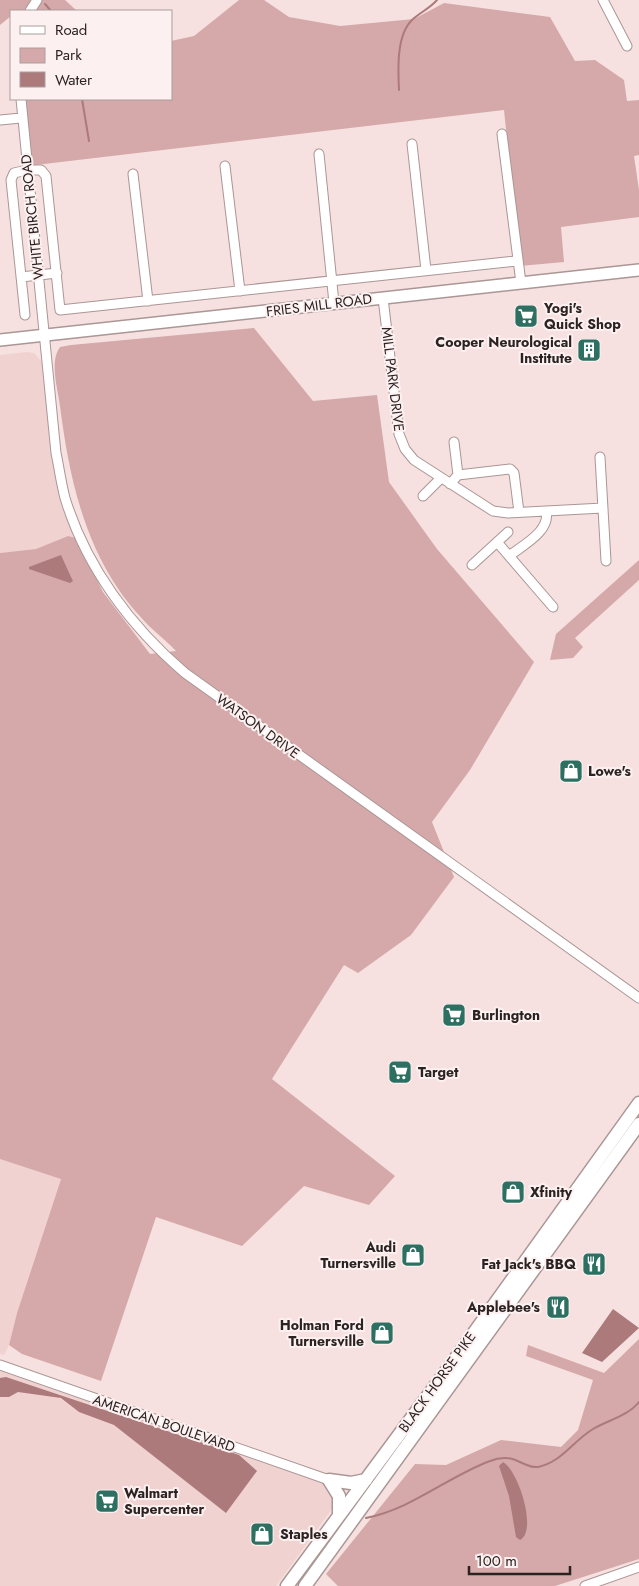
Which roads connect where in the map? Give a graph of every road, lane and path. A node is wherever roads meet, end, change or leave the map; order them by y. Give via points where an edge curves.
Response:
1 (603, 0) edge
2 (627, 46) dead end
3 (21, 100) edge
4 (21, 118) junction
5 (0, 120) edge
6 (502, 134) dead end
7 (412, 144) dead end
8 (319, 154) dead end
9 (225, 166) dead end
10 (27, 170) junction
11 (133, 174) dead end
12 (516, 261) junction
13 (426, 270) junction
14 (639, 270) edge
15 (57, 273) junction
16 (38, 275) junction
17 (21, 277) junction
18 (332, 281) junction
19 (521, 283) junction
20 (240, 291) junction
21 (383, 298) junction
22 (148, 301) junction
23 (334, 303) junction
24 (25, 315) dead end
25 (44, 335) junction
26 (0, 340) edge
27 (454, 442) dead end
28 (600, 457) dead end
29 (458, 475) junction
30 (441, 478) junction
31 (450, 484) junction
32 (423, 496) dead end
33 (603, 508) junction
34 (546, 511) junction
35 (519, 512) junction
36 (508, 532) dead end
37 (497, 542) junction
38 (509, 556) junction
39 (606, 561) dead end
40 (472, 565) dead end
41 (553, 607) dead end
42 (639, 998) edge
43 (639, 1103) edge
44 (639, 1124) edge
45 (521, 1265) junction
46 (507, 1306) junction
47 (0, 1364) edge
48 (329, 1480) junction
49 (366, 1480) junction
50 (339, 1516) junction
51 (639, 1568) edge
52 (287, 1586) edge
53 (306, 1586) edge
54 (585, 1586) edge

1 - 2 street
3 - 4 street, WHITE BIRCH ROAD
4 - 5 street
4 - 10 street, WHITE BIRCH ROAD
6 - 12 street
7 - 13 street
8 - 18 street
9 - 20 street
10 - 15 street via 41,170 46,176
10 - 16 street, WHITE BIRCH ROAD
10 - 17 street via 14,173 11,180
11 - 22 street
12 - 13 street
12 - 19 street
13 - 18 street
14 - 19 main road, FRIES MILL ROAD
15 - 16 street
15 - 22 street via 60,310
16 - 17 street
16 - 25 street, WHITE BIRCH ROAD
17 - 24 street
18 - 20 street
18 - 23 street
19 - 21 main road, FRIES MILL ROAD
20 - 22 street
21 - 23 main road, FRIES MILL ROAD
21 - 30 street, MILL PARK DRIVE via 399,434 414,460
23 - 25 main road, FRIES MILL ROAD
25 - 26 main road, FRIES MILL ROAD
25 - 42 street, WATSON DRIVE via 56,452 66,498 86,551 112,594 155,648 421,844
27 - 29 street
28 - 33 street
29 - 31 street
29 - 35 street via 510,469 514,473
30 - 31 street, MILL PARK DRIVE
30 - 32 street
31 - 35 street, MILL PARK DRIVE via 487,509
33 - 34 street, MILL PARK DRIVE
33 - 39 street
34 - 35 street, MILL PARK DRIVE
34 - 38 street via 548,519 544,528
36 - 37 street
37 - 38 street
37 - 40 street
38 - 41 street
43 - 45 highway, BLACK HORSE PIKE
44 - 46 highway, BLACK HORSE PIKE
45 - 46 highway via 506,1292 504,1302
45 - 49 highway, BLACK HORSE PIKE
46 - 53 highway, BLACK HORSE PIKE
47 - 48 street, AMERICAN BOULEVARD
48 - 49 highway via 351,1483
48 - 50 highway via 339,1496
49 - 50 highway, BLACK HORSE PIKE
50 - 52 highway, BLACK HORSE PIKE
51 - 54 street

